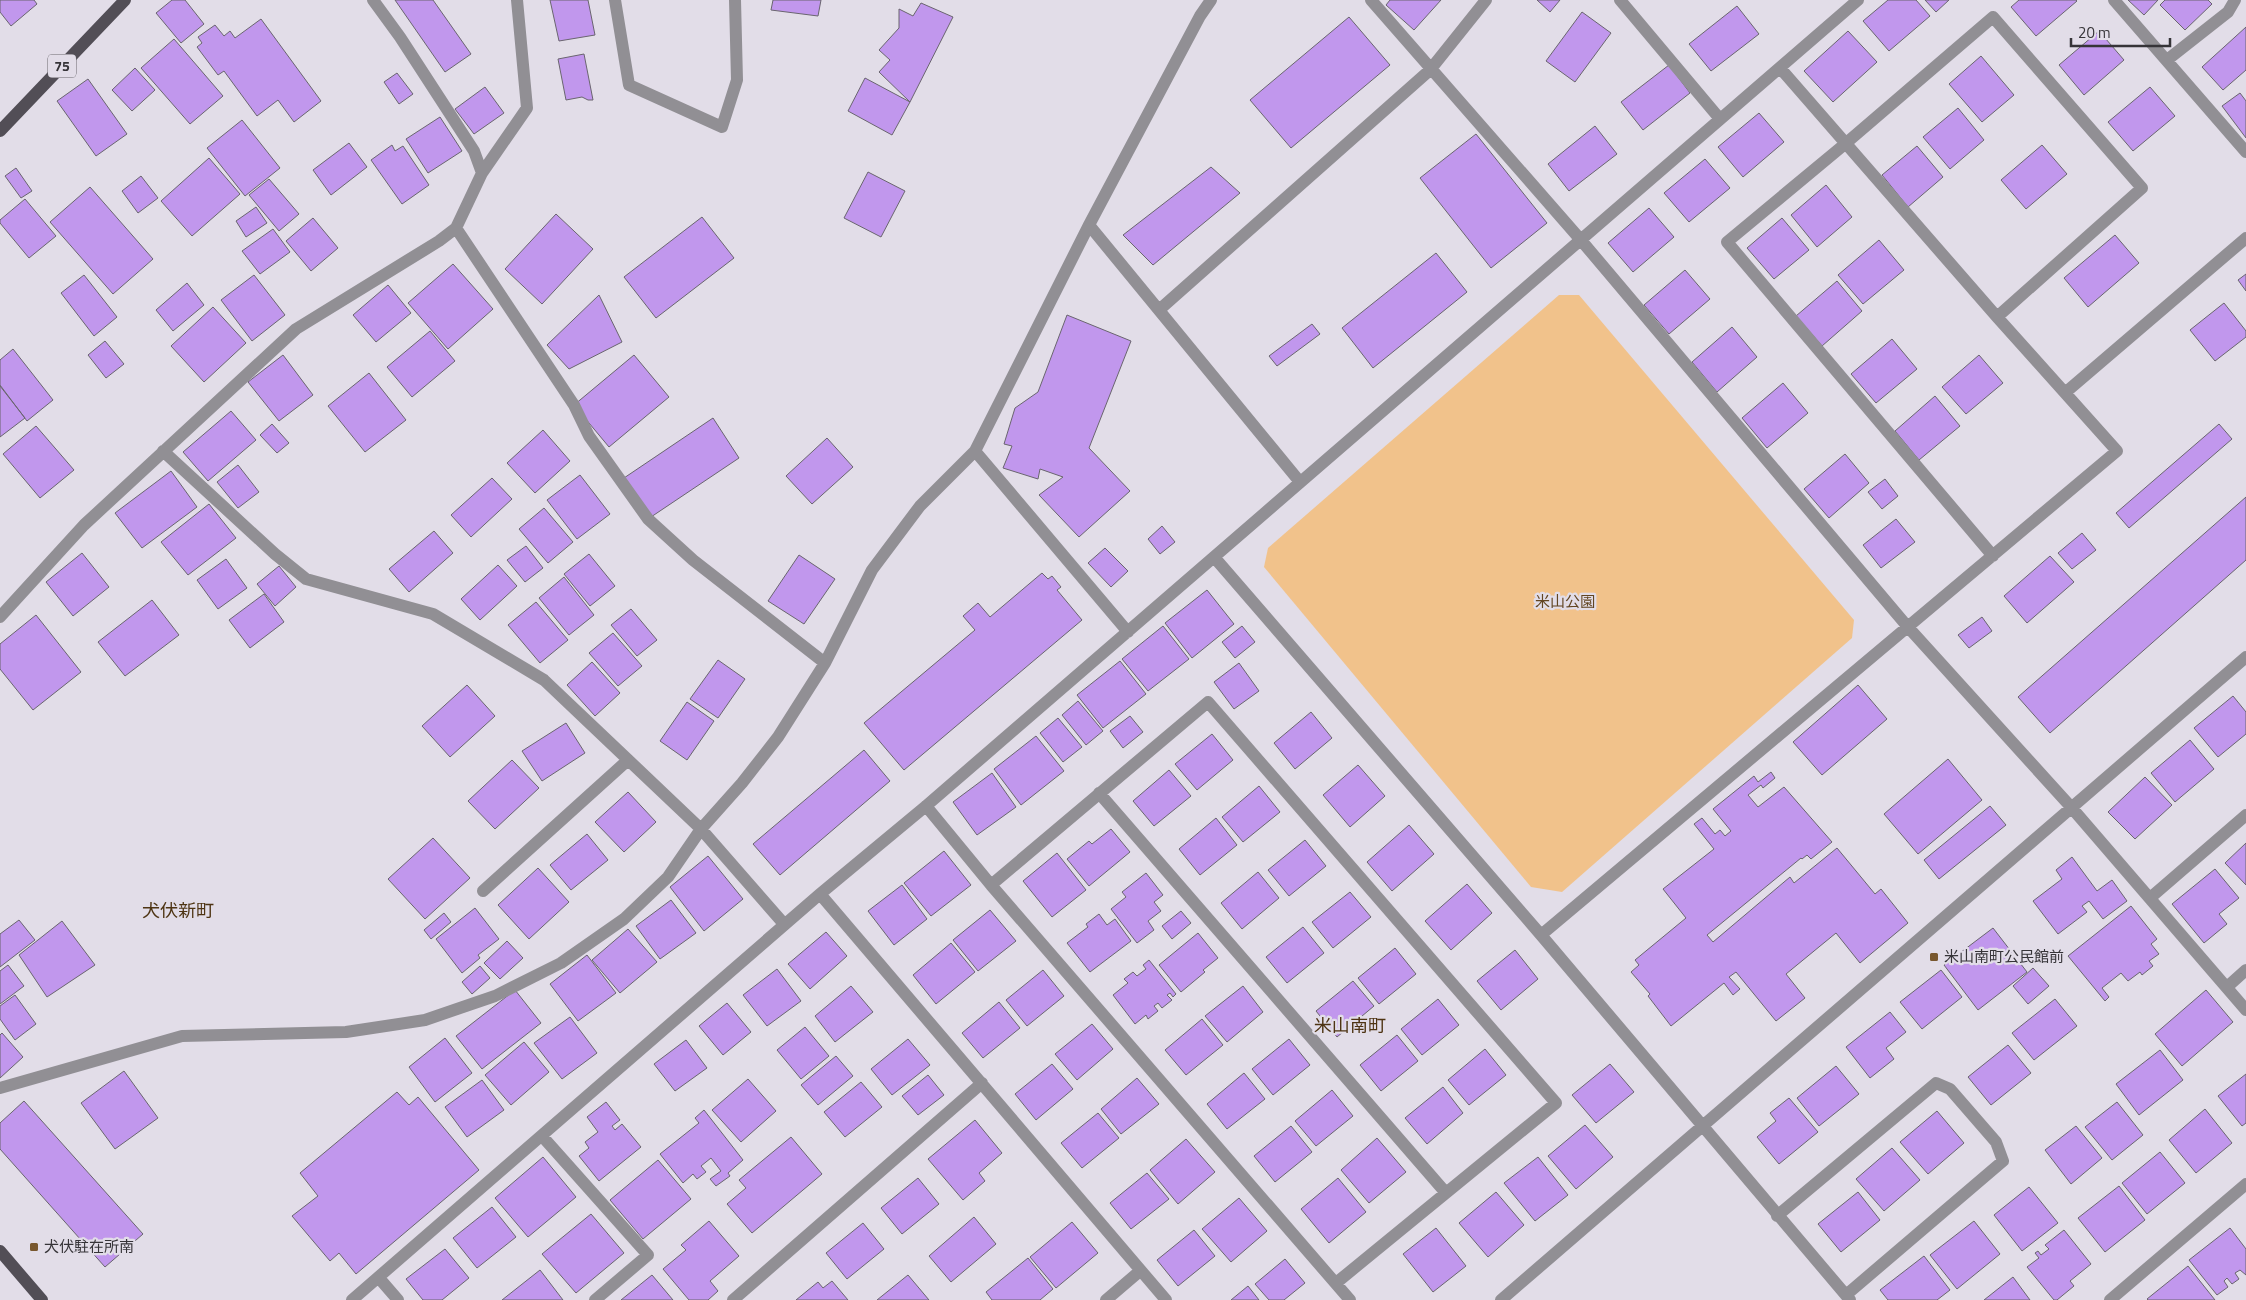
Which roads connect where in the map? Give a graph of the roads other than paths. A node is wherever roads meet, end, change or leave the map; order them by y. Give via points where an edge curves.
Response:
1 (125, 0) edge
2 (373, 0) edge
3 (517, 0) edge
4 (615, 0) edge
5 (735, 0) edge
6 (1211, 0) edge
7 (1371, 0) edge
8 (1486, 0) edge
9 (1620, 0) edge
10 (1858, 0) edge
11 (2114, 0) edge
12 (2235, 0) edge
13 (2167, 60) junction
14 (1780, 68) junction
15 (1430, 70) junction
16 (1720, 119) junction
17 (0, 131) edge
18 (1845, 144) junction
19 (2246, 152) edge
20 (482, 173) junction
21 (1089, 225) junction
22 (456, 228) junction
23 (2246, 238) edge
24 (1580, 239) junction
25 (1159, 310) junction
26 (1997, 317) junction
27 (2066, 392) junction
28 (163, 450) junction
29 (975, 451) junction
30 (1300, 482) junction
31 (1993, 556) junction
32 (1214, 557) junction
33 (0, 617) edge
34 (1907, 626) junction
35 (1128, 632) junction
36 (2246, 658) edge
37 (825, 663) junction
38 (628, 760) junction
39 (1099, 793) junction
40 (926, 806) junction
41 (2071, 807) junction
42 (2246, 815) edge
43 (701, 829) junction
44 (991, 885) junction
45 (483, 891) dead end
46 (820, 894) junction
47 (2150, 898) junction
48 (784, 924) junction
49 (1541, 935) junction
50 (2246, 970) edge
51 (2227, 987) junction
52 (2246, 1010) edge
53 (982, 1084) junction
54 (0, 1088) edge
55 (1701, 1127) junction
56 (542, 1136) junction
57 (2246, 1184) edge
58 (1446, 1193) junction
59 (1777, 1216) junction
60 (0, 1251) edge
61 (1140, 1271) junction
62 (379, 1278) junction
63 (1336, 1283) junction
64 (1848, 1298) edge
65 (42, 1300) edge
66 (352, 1300) edge
67 (398, 1300) edge
68 (595, 1300) edge
69 (733, 1300) edge
70 (1106, 1300) edge
71 (1166, 1300) edge
72 (1350, 1300) edge
73 (1501, 1300) edge
74 (2110, 1300) edge

1 - 17 main road, 75
2 - 20 street via 474,151
3 - 20 street via 528,108
4 - 5 street via 629,84 722,127 737,80
6 - 21 street
7 - 15 street
8 - 15 street
9 - 16 street
10 - 14 street
11 - 13 street
12 - 13 street via 2228,12
13 - 19 street
14 - 16 street
14 - 18 street
15 - 24 street
15 - 25 street
16 - 24 street
18 - 26 street
18 - 26 street via 1993,17 2142,188
18 - 31 street via 1727,242
20 - 22 street
21 - 25 street
21 - 29 street
22 - 28 street via 296,329
22 - 37 street via 574,405 589,436 648,518 693,560
23 - 27 street
24 - 30 street
24 - 34 street
25 - 30 street
26 - 27 street
27 - 31 street via 2118,451
28 - 33 street via 84,524
28 - 38 street via 306,579 433,614 544,680
29 - 35 street
29 - 37 street via 920,506 872,570
30 - 32 street
31 - 34 street
32 - 35 street
32 - 49 street
34 - 41 street
34 - 49 street
35 - 40 street
36 - 41 street
37 - 43 street via 778,737
38 - 43 street
38 - 45 street
39 - 44 street
39 - 58 street
39 - 58 street via 1208,702 1556,1103
40 - 44 street
40 - 46 street
41 - 47 street
41 - 55 street
42 - 47 street
43 - 48 street
43 - 54 street via 668,877 624,919 561,963 495,996 425,1020 346,1032 182,1036
44 - 63 street
46 - 48 street
46 - 53 street
47 - 51 street
48 - 56 street
49 - 55 street
50 - 51 street
51 - 52 street
53 - 61 street
53 - 69 street
55 - 59 street
55 - 73 street
56 - 62 street
56 - 68 street via 648,1255
57 - 74 street
58 - 63 street
59 - 64 street
59 - 64 street via 1936,1083 1950,1089 1996,1142 2003,1161
60 - 65 main road
61 - 70 street
61 - 71 street
62 - 66 street
62 - 67 street
63 - 72 street

